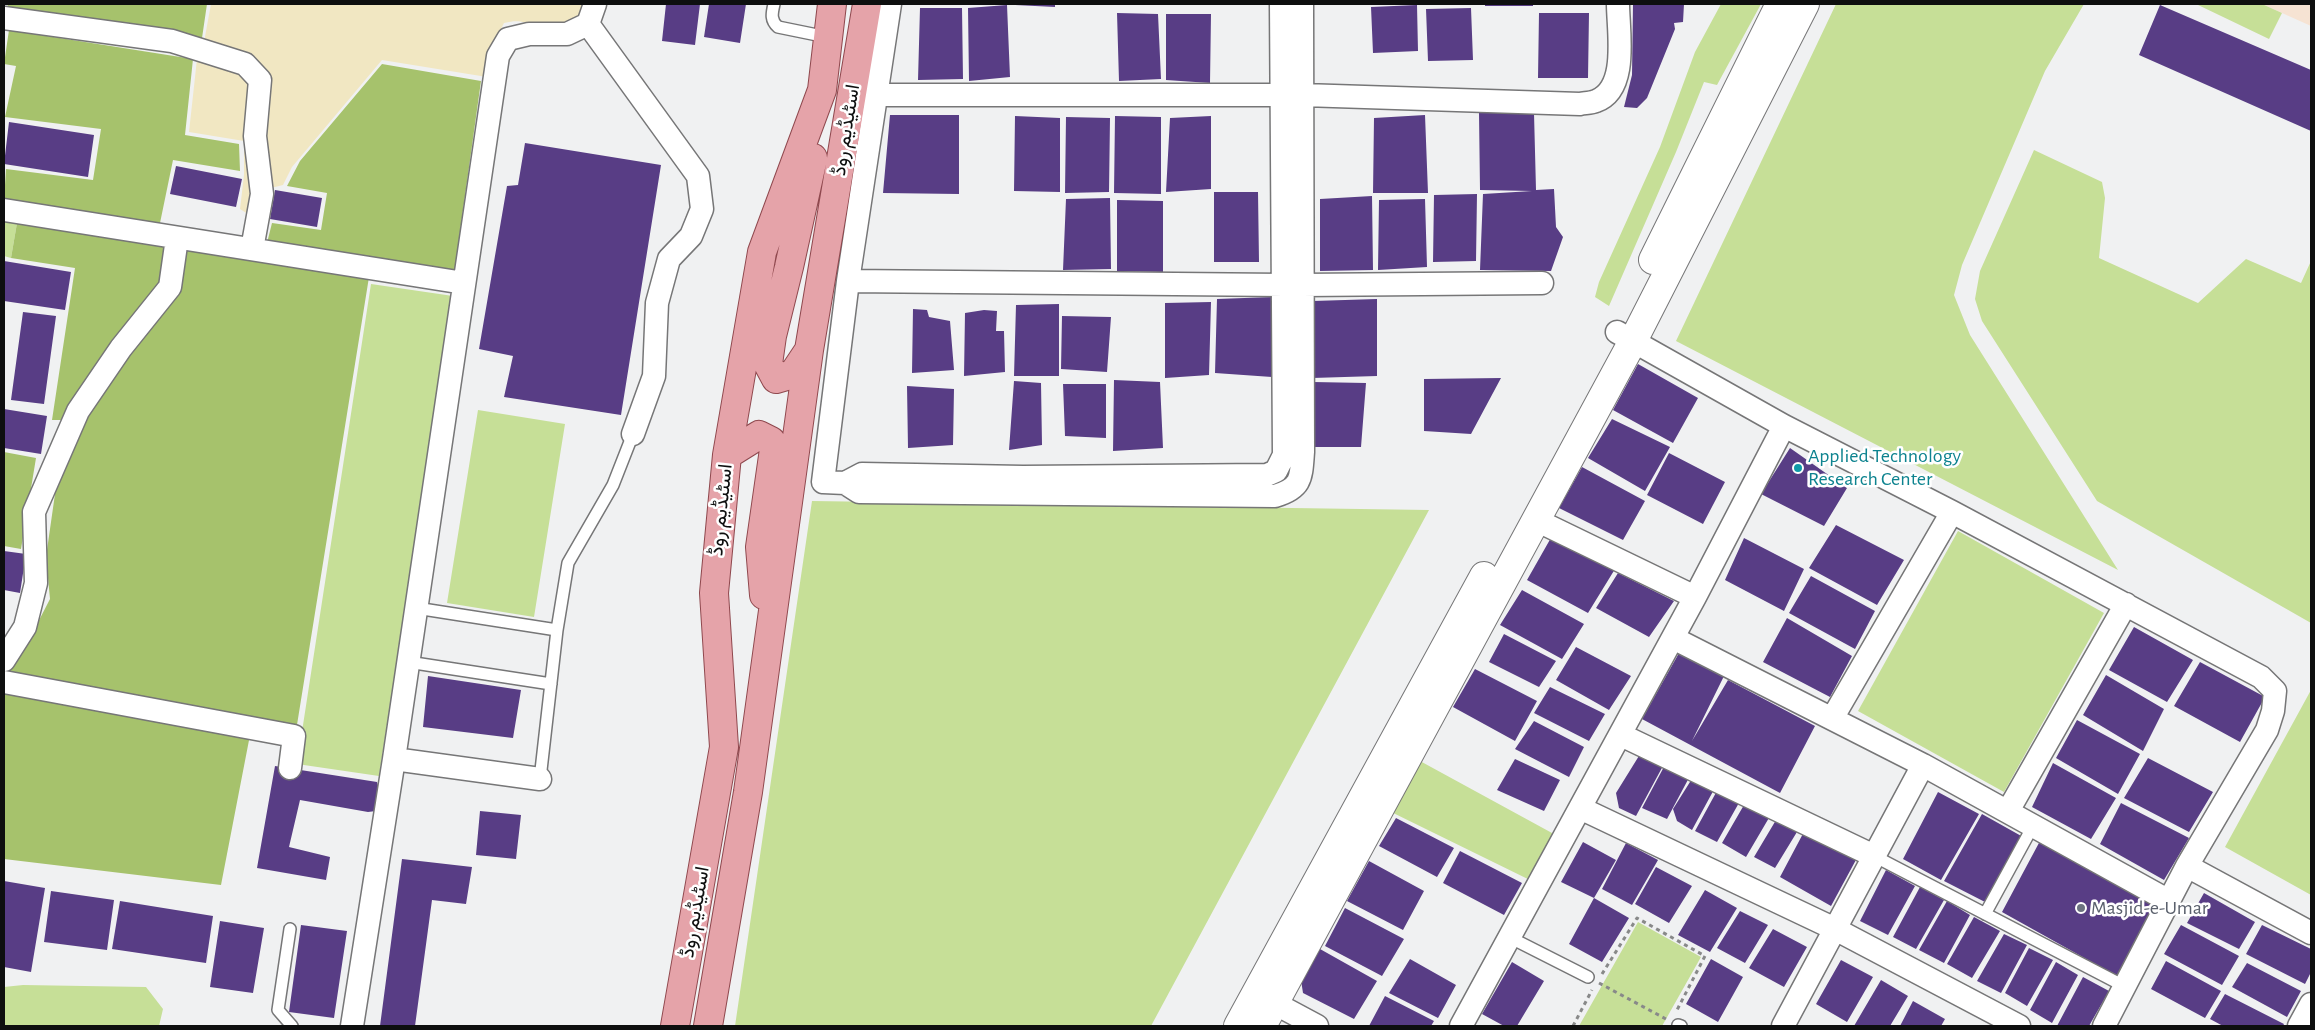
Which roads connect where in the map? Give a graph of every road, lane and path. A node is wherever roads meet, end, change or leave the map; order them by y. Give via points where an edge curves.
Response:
1 (774, 4) edge
2 (832, 4) edge
3 (867, 4) edge
4 (890, 4) edge
5 (1281, 4) edge
6 (1302, 4) edge
7 (1618, 4) edge
8 (1780, 4) edge
9 (1805, 4) edge
10 (592, 14) edge
11 (4, 18) edge
12 (827, 37) junction
13 (822, 90) junction
14 (876, 95) junction
15 (1292, 95) junction
16 (4, 210) edge
17 (178, 238) junction
18 (252, 250) junction
19 (848, 281) junction
20 (464, 283) junction
21 (1542, 283) dead end
22 (1293, 285) junction
23 (1625, 337) junction
24 (809, 350) junction
25 (1784, 426) junction
26 (633, 434) joint
27 (727, 455) junction
28 (834, 482) junction
29 (791, 483) junction
30 (1952, 512) junction
31 (1536, 520) junction
32 (1695, 597) junction
33 (2126, 604) junction
34 (416, 608) junction
35 (557, 630) junction
36 (1673, 638) junction
37 (768, 642) junction
38 (4, 660) edge
39 (408, 662) junction
40 (4, 682) edge
41 (551, 684) junction
42 (1833, 717) junction
43 (1621, 734) junction
44 (394, 759) junction
45 (1923, 765) junction
46 (290, 768) dead end
47 (540, 779) joint
48 (1580, 808) junction
49 (2008, 811) junction
50 (2033, 826) junction
51 (1874, 856) junction
52 (2187, 866) junction
53 (2169, 901) junction
54 (1985, 914) junction
55 (290, 929) dead end
56 (1835, 929) junction
57 (2311, 933) edge
58 (1509, 937) junction
59 (1593, 979) junction
60 (2124, 986) junction
61 (2311, 1004) edge
62 (1264, 1008) edge
63 (1676, 1024) edge
64 (292, 1026) edge
65 (352, 1026) edge
66 (675, 1026) edge
67 (708, 1026) edge
68 (1238, 1026) edge
69 (1317, 1026) edge
70 (1461, 1026) edge
71 (1573, 1026) edge
72 (1782, 1026) edge
73 (2019, 1026) edge
74 (2104, 1026) edge
75 (2299, 1026) edge

1 - 12 lane via 772,16 778,26
2 - 12 main road, اسٹیڈیم روڈ
3 - 24 main road, اسٹیڈیم روڈ
4 - 14 street
5 - 15 street
6 - 15 street
7 - 15 street via 1618,74 1612,88 1597,100 1580,104
8 - 23 street
9 - 23 street
10 - 20 street via 567,34 529,34 508,39 498,56
10 - 26 street via 698,176 702,208 692,236 669,259 657,303 654,376
11 - 18 street via 172,41 245,64 260,80 255,136 262,194
12 - 13 main road, اسٹیڈیم روڈ
13 - 24 main road via 814,154 772,336 768,364 776,379 793,374
13 - 27 main road, اسٹیڈیم روڈ via 762,252
14 - 15 street
14 - 19 street
15 - 22 street
16 - 17 street
17 - 18 street
17 - 38 street via 170,288 121,348 78,411 34,512 36,584 25,627
18 - 20 street
19 - 22 street
19 - 28 street
20 - 34 street
21 - 22 street
22 - 28 street via 1284,455 1276,472 1267,475 1023,477 862,474
23 - 25 street
23 - 31 street
23 - 62 street
24 - 29 main road, اسٹیڈیم روڈ
25 - 30 street
25 - 32 street
26 - 35 lane via 613,485 568,563
27 - 37 main road via 759,435 771,441 774,449 760,547
27 - 66 main road, اسٹیڈیم روڈ via 714,593 724,747
28 - 29 street via 811,486
29 - 37 main road, اسٹیڈیم روڈ
30 - 33 street
30 - 42 street
31 - 32 street
31 - 62 street
32 - 36 street
33 - 49 street
33 - 52 street via 2261,677 2275,691 2267,730
34 - 35 lane
34 - 39 street
35 - 41 lane
36 - 42 street
36 - 43 street
37 - 67 main road, اسٹیڈیم روڈ via 748,792
39 - 41 lane
39 - 44 street
40 - 46 street via 294,736
41 - 47 lane
42 - 45 street
43 - 48 street
43 - 51 street
44 - 47 street
44 - 65 street
45 - 49 street
45 - 51 street
48 - 56 street
48 - 58 street
49 - 50 street
50 - 53 street
50 - 54 lane
51 - 54 lane
51 - 56 street
52 - 53 street
52 - 57 street
53 - 60 street
54 - 60 lane
55 - 64 lane via 278,1010
56 - 72 street
56 - 73 street
58 - 59 lane
58 - 70 street
59 - 63 path
59 - 63 path via 1637,918 1706,956
59 - 71 path
60 - 74 street
61 - 75 street
62 - 68 street
62 - 69 street

